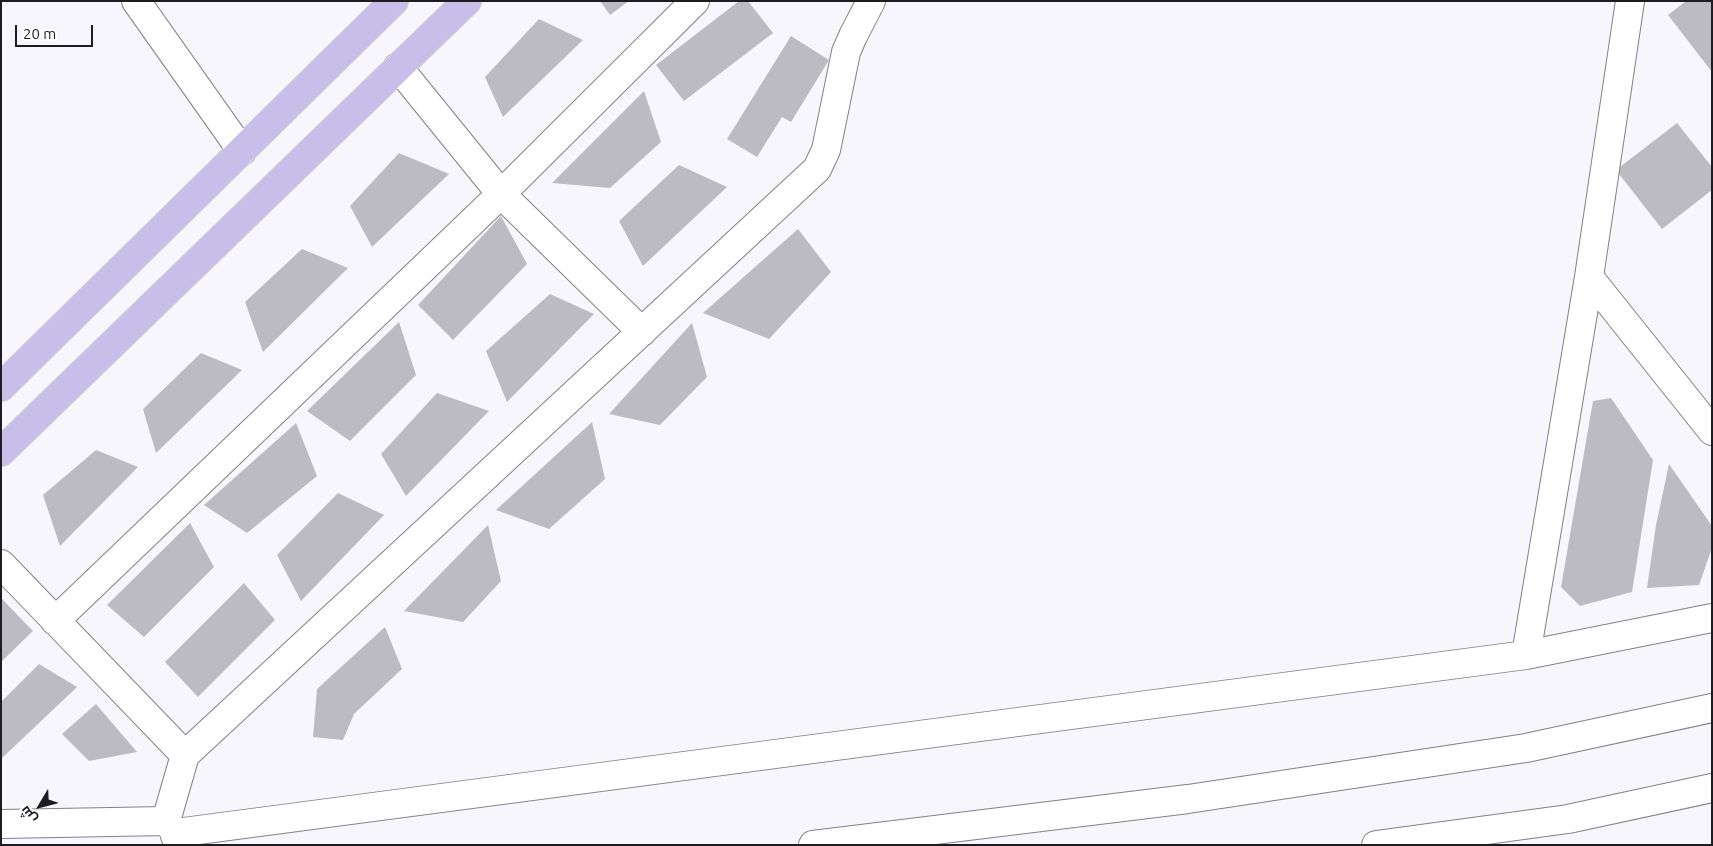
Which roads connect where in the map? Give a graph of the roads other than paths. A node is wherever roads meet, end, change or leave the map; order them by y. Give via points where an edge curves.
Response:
1 (136, 1) edge
2 (394, 1) edge
3 (467, 1) edge
4 (695, 1) edge
5 (871, 1) edge
6 (1630, 1) edge
7 (398, 67) junction
8 (242, 151) junction
9 (501, 194) junction
10 (1589, 277) junction
11 (642, 332) junction
12 (1, 387) edge
13 (1712, 431) edge
14 (1, 452) edge
15 (1, 564) edge
16 (1712, 618) edge
17 (55, 621) junction
18 (1526, 655) junction
19 (1712, 708) edge
20 (185, 755) junction
21 (1712, 788) edge
22 (1, 824) edge
23 (172, 833) edge
24 (813, 845) edge
25 (1376, 845) edge

1 - 8 street
2 - 8 main road
3 - 7 main road
4 - 9 street
5 - 11 street via 846,52 826,150 817,169
6 - 10 street
7 - 9 street
7 - 14 main road
8 - 12 main road
9 - 11 street
9 - 17 street
10 - 13 street
10 - 18 street
11 - 20 street
15 - 17 street
16 - 18 street
17 - 20 street
18 - 23 street
19 - 24 street via 1526,748 1188,799
20 - 23 street
21 - 25 street via 1568,819
22 - 23 street

